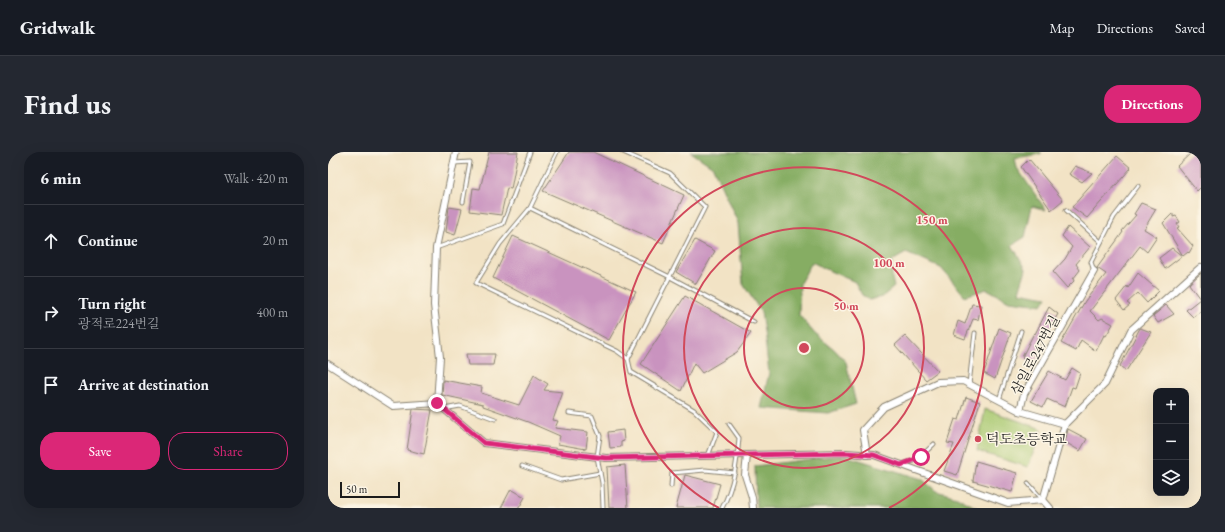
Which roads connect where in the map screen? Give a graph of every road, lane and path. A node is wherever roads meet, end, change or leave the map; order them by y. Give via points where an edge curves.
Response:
1 (456, 152) edge
2 (530, 152) edge
3 (557, 152) edge
4 (623, 152) edge
5 (454, 163) junction
6 (1138, 186) dead end
7 (463, 202) dead end
8 (530, 208) junction
9 (1066, 210) dead end
10 (1101, 242) junction
11 (436, 248) junction
12 (1201, 267) edge
13 (1094, 271) joint
14 (670, 277) junction
15 (754, 322) dead end
16 (1021, 331) dead end
17 (975, 333) dead end
18 (628, 359) junction
19 (328, 364) edge
20 (969, 384) junction
21 (999, 400) junction
22 (437, 403) junction
23 (444, 409) junction
24 (1020, 411) junction
25 (569, 413) dead end
26 (495, 419) dead end
27 (729, 424) dead end
28 (1065, 424) junction
29 (934, 444) dead end
30 (738, 455) junction
31 (747, 455) junction
32 (867, 455) junction
33 (708, 456) junction
34 (597, 457) junction
35 (901, 465) junction
36 (522, 466) dead end
37 (735, 473) junction
38 (600, 474) junction
39 (1028, 483) dead end
40 (671, 486) dead end
41 (1043, 500) junction
42 (603, 508) edge
43 (722, 508) edge
44 (753, 508) edge
45 (1050, 508) edge

1 - 5 street
2 - 11 lane via 503,224
3 - 8 lane
4 - 14 lane via 670,173 705,207
5 - 7 lane via 470,162
5 - 11 street
6 - 10 lane via 1114,217
8 - 14 lane
8 - 18 lane via 500,244 476,283 617,351
9 - 10 lane
10 - 13 lane via 1091,262
11 - 22 street via 434,305 440,357
12 - 28 street via 1131,330 1105,384
13 - 24 street, 삼일로247번길 via 1024,394
14 - 15 lane
14 - 18 lane
16 - 21 lane
17 - 20 lane
18 - 33 lane via 631,372 694,410 716,432
19 - 22 street via 393,406
20 - 21 street
20 - 32 street via 963,381 938,382 884,406 863,430
21 - 24 street
22 - 23 street
23 - 26 lane via 460,406
23 - 34 street via 484,443
24 - 28 street, 삼일로247번길
25 - 34 lane via 592,416 600,436
27 - 30 lane via 739,438
28 - 41 street
29 - 35 lane via 917,460
30 - 31 street
30 - 33 street
30 - 37 lane
31 - 32 street
31 - 44 street via 746,475
32 - 35 street
33 - 34 street
34 - 38 lane
35 - 41 street via 1008,503
36 - 38 lane via 562,480
37 - 40 lane via 705,470 672,473
37 - 43 lane
38 - 42 lane
39 - 41 lane
41 - 45 street

